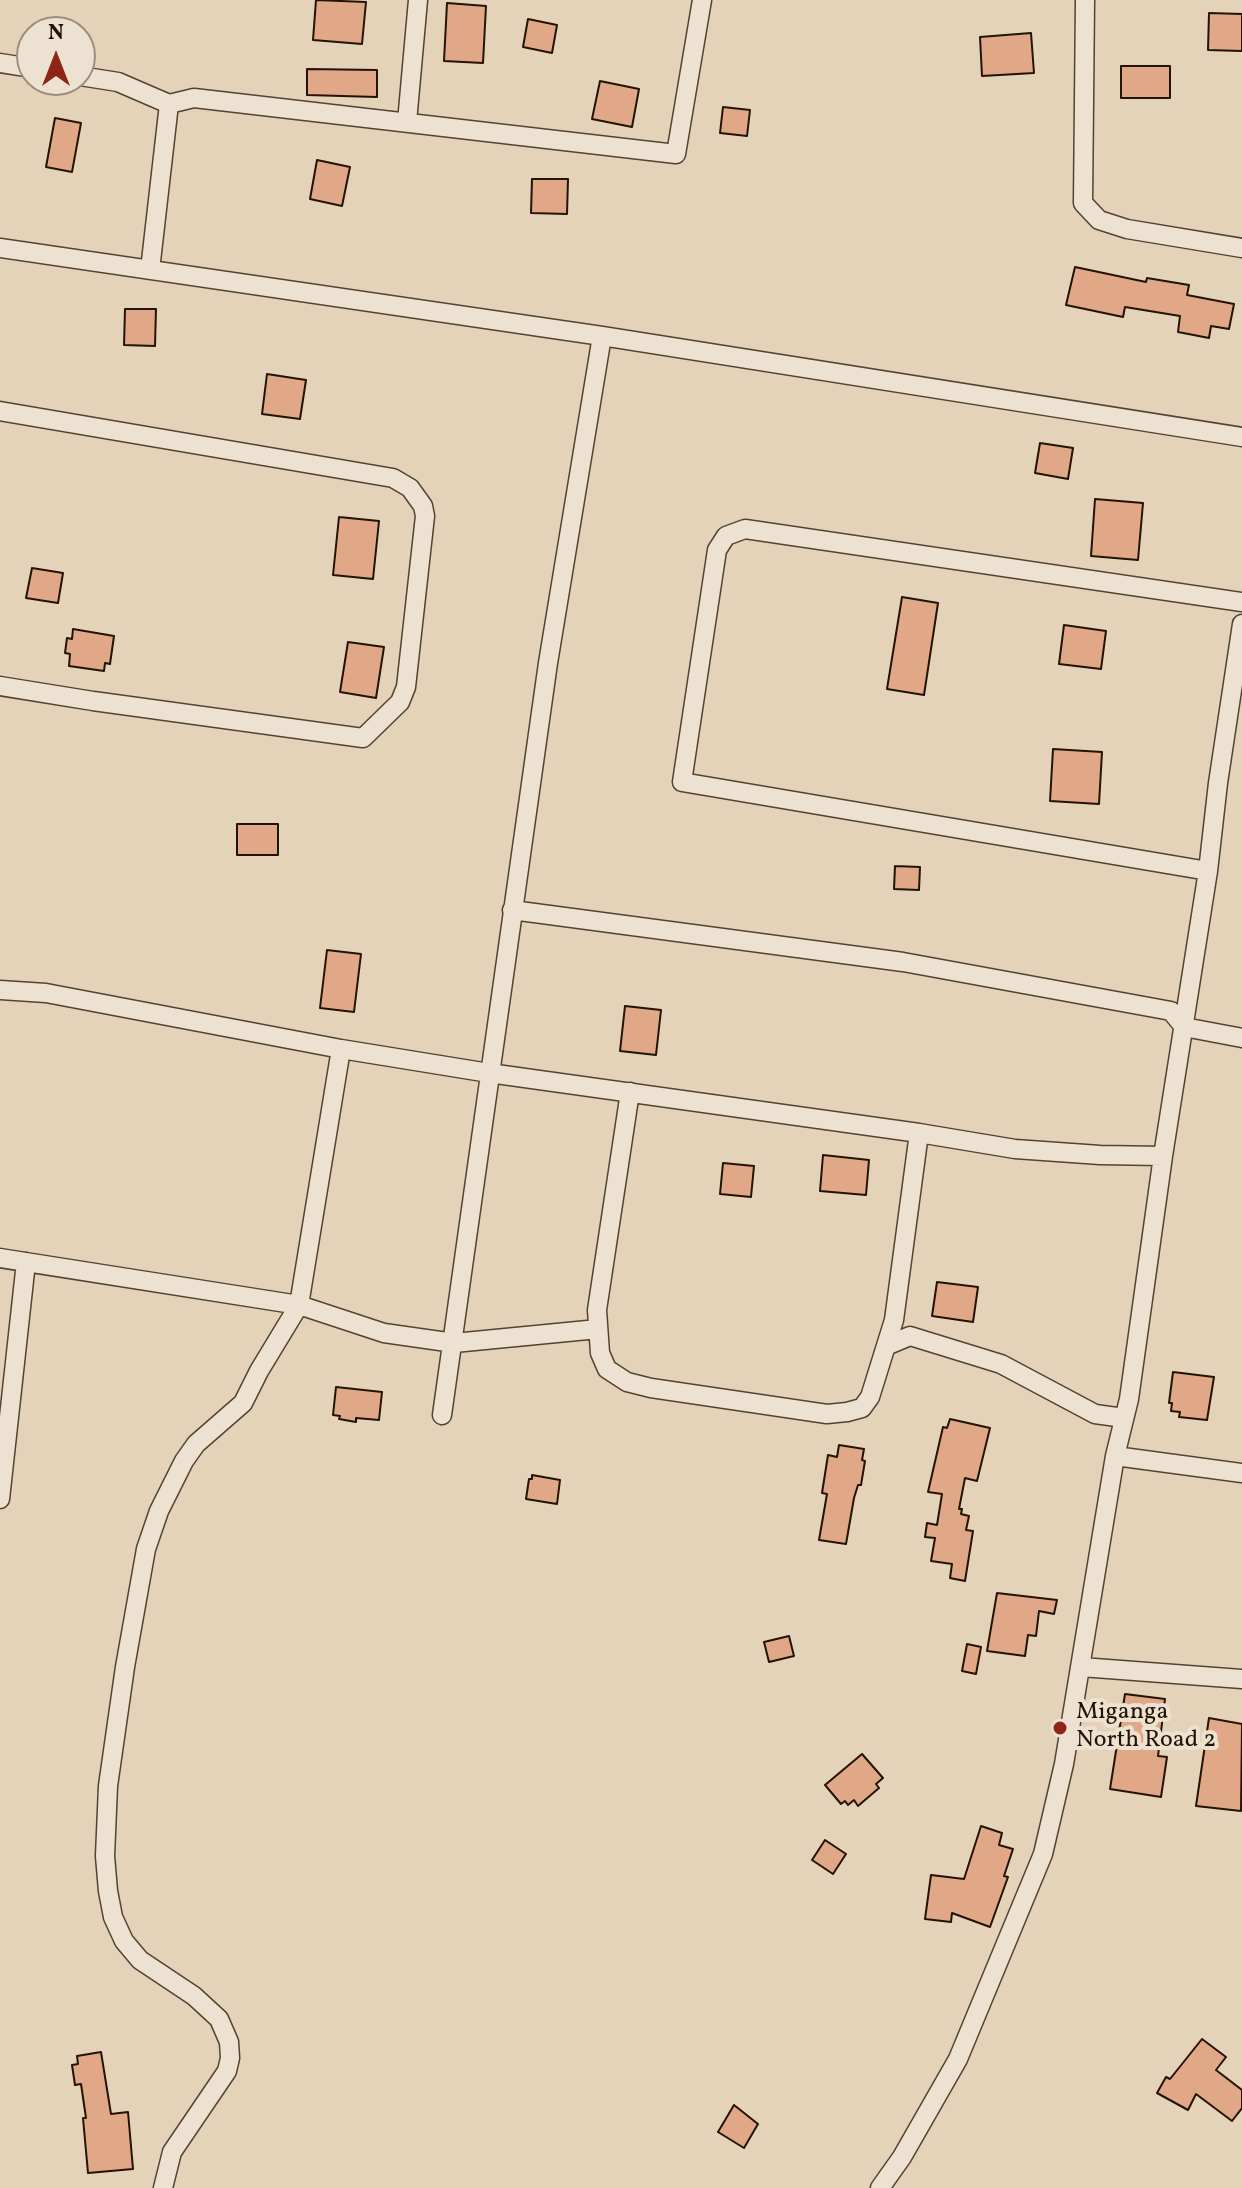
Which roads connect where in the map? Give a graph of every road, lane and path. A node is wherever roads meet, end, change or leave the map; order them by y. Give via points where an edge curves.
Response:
1 (418, 0) edge
2 (702, 0) edge
3 (1085, 0) edge
4 (96, 79) edge
5 (169, 104) junction
6 (407, 122) junction
7 (0, 248) edge
8 (1242, 248) edge
9 (150, 270) junction
10 (602, 336) junction
11 (0, 411) edge
12 (1242, 437) edge
13 (1242, 602) edge
14 (1242, 624) edge
15 (0, 686) edge
16 (1208, 871) junction
17 (512, 910) junction
18 (0, 990) edge
19 (1184, 1027) junction
20 (1242, 1038) edge
21 (341, 1049) junction
22 (489, 1073) junction
23 (630, 1092) junction
24 (919, 1133) junction
25 (1163, 1156) junction
26 (0, 1258) edge
27 (26, 1262) junction
28 (299, 1305) junction
29 (598, 1329) junction
30 (454, 1343) junction
31 (886, 1346) junction
32 (442, 1415) dead end
33 (1124, 1418) junction
34 (1115, 1456) junction
35 (1242, 1473) edge
36 (0, 1499) edge
37 (1081, 1667) junction
38 (1242, 1679) edge
39 (163, 2188) edge
40 (880, 2188) edge

1 - 6 street
2 - 6 street via 676,154
3 - 8 street via 1083,203 1099,220 1127,229
4 - 5 street
5 - 6 street via 194,98
5 - 9 street
7 - 9 street
9 - 10 street
10 - 12 street
10 - 17 street
11 - 15 street via 393,478 410,488 425,516 406,687 400,702 363,738
13 - 16 street via 745,529 726,536 717,550 682,782
14 - 16 street
16 - 19 street
17 - 19 street via 918,964 1171,1011
17 - 22 street
18 - 21 street via 46,993
19 - 20 street
19 - 25 street
21 - 22 street
21 - 28 street
22 - 23 street
22 - 30 street
23 - 24 street
23 - 29 street
24 - 25 street via 1015,1149
24 - 31 street
25 - 33 street
26 - 27 street
27 - 28 street
27 - 36 street
28 - 30 street via 384,1333
28 - 39 street via 243,1403 196,1444 159,1511 146,1549 125,1667 108,1786 105,1856 113,1917 140,1960 219,2019 229,2042 227,2071 172,2152
29 - 30 street
29 - 31 street via 607,1369 627,1382 827,1414 862,1408
30 - 32 street
31 - 33 street via 910,1336 1001,1364 1095,1414
33 - 34 street
34 - 35 street
34 - 37 street
37 - 38 street
37 - 40 street via 1043,1854 958,2059

